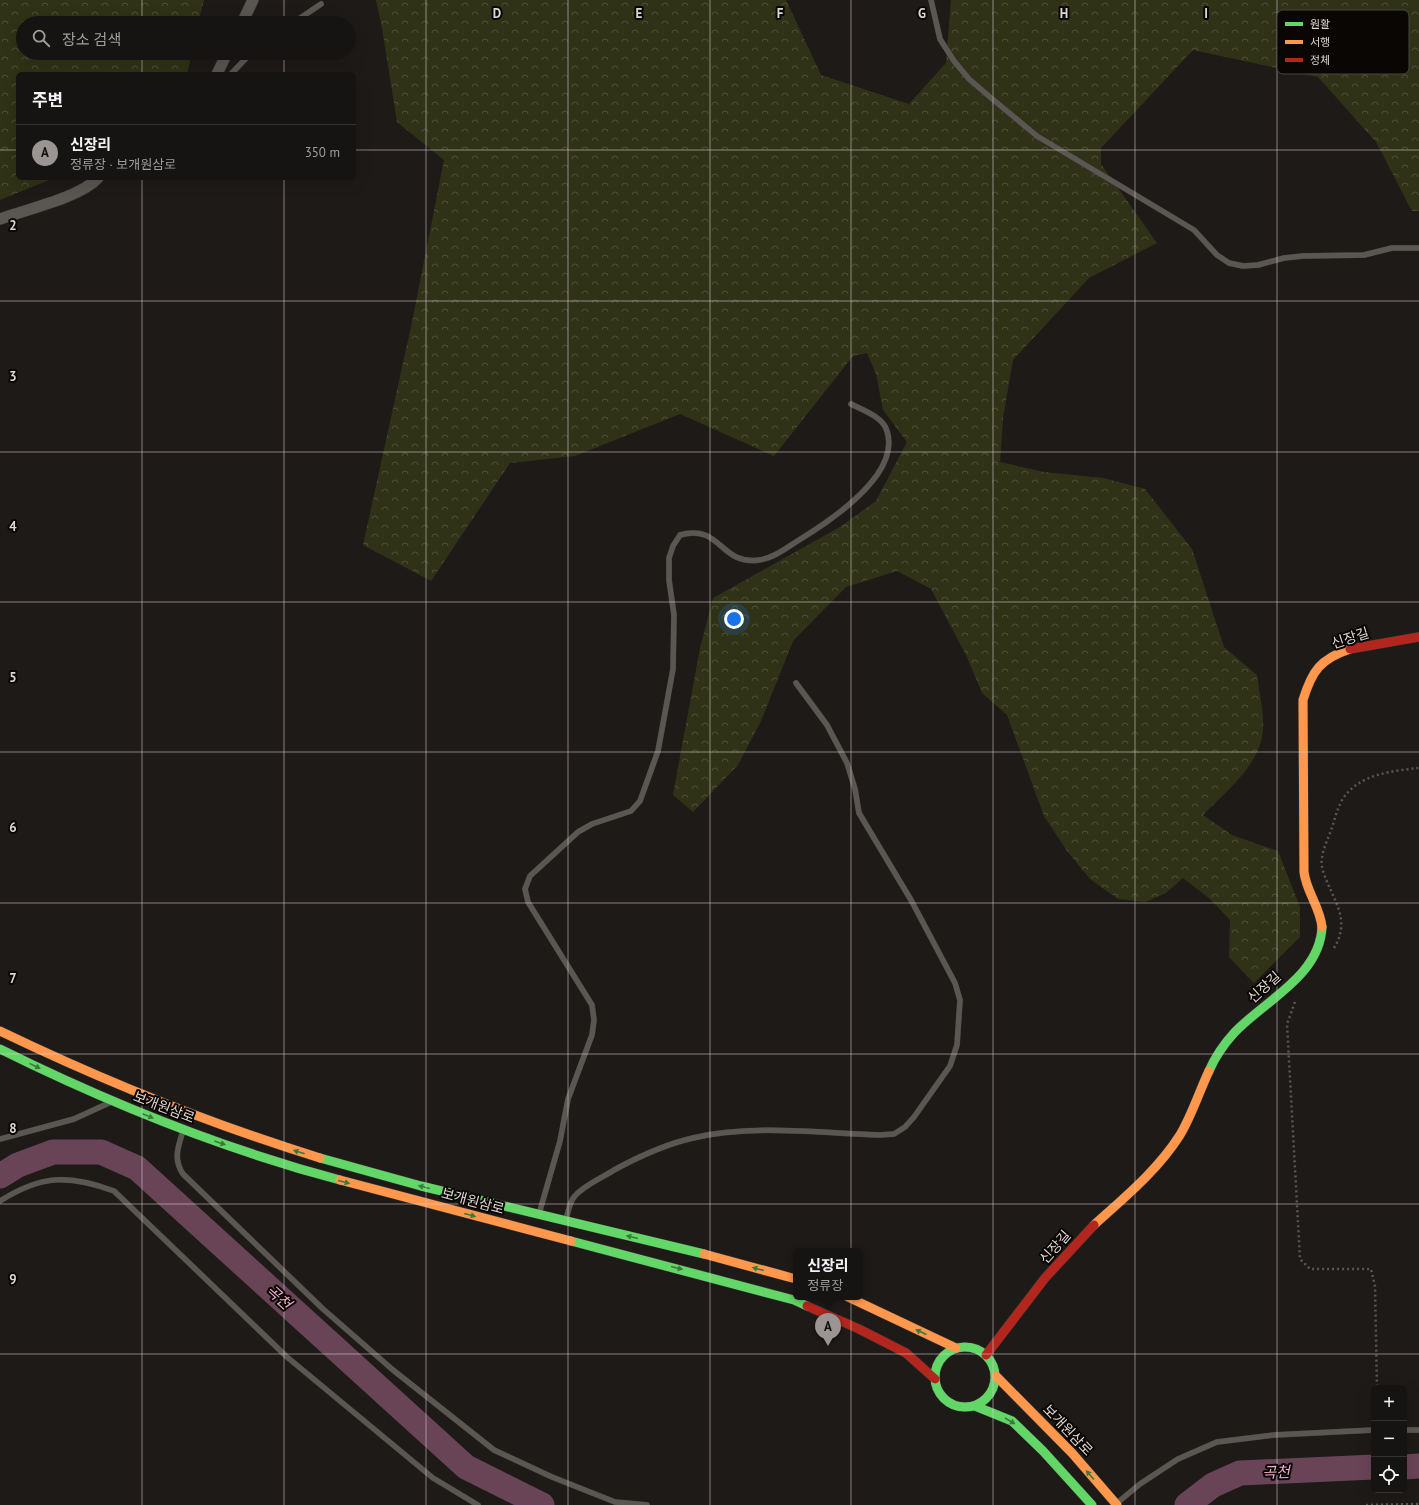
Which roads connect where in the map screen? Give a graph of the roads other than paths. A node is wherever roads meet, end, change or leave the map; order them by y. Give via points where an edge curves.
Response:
1 (253, 0) edge
2 (931, 0) edge
3 (321, 4) dead end
4 (245, 16) edge
5 (303, 16) edge
6 (224, 60) edge
7 (242, 60) edge
8 (218, 72) edge
9 (233, 72) edge
10 (96, 180) edge
11 (0, 219) edge
12 (1419, 248) edge
13 (851, 404) dead end
14 (1419, 636) edge
15 (796, 683) dead end
16 (0, 1031) edge
17 (0, 1049) edge
18 (112, 1102) junction
19 (184, 1130) junction
20 (0, 1139) edge
21 (0, 1201) edge
22 (538, 1214) junction
23 (566, 1220) junction
24 (793, 1278) edge
25 (793, 1300) edge
26 (794, 1300) edge
27 (854, 1300) edge
28 (956, 1348) junction
29 (986, 1355) junction
30 (996, 1376) junction
31 (935, 1379) junction
32 (975, 1406) junction
33 (1371, 1430) edge
34 (1407, 1430) edge
35 (1419, 1430) edge
36 (478, 1505) edge
37 (647, 1505) edge
38 (1092, 1505) edge
39 (1116, 1505) edge

1 - 4 street
2 - 12 lane via 940,39 969,79 990,98 1037,136 1194,230 1217,255 1229,263 1242,266 1258,265 1284,258 1364,255 1392,248
3 - 5 lane
6 - 8 street
7 - 9 lane
10 - 11 street via 69,195
13 - 22 lane via 875,416 886,429 889,442 883,464 866,489 826,523 771,557 758,560 734,557 708,535 693,531 680,535 672,546 669,580 674,615 673,669 658,751 640,802 631,811 592,824 578,832 530,876 525,889 528,902 592,1005 594,1020 592,1035 568,1099 560,1141
14 - 29 main road, 신장길 via 1359,647 1337,654 1319,666 1309,681 1303,700 1303,860 1305,878 1321,912 1322,930 1319,946 1310,962 1277,997 1240,1026 1224,1045 1213,1061 1187,1122 1160,1163 1060,1260
15 - 23 lane via 827,725 847,763 859,813 911,900 955,983 960,1000 957,1045 950,1066 914,1117 894,1134 762,1131 692,1138 622,1166 593,1183 574,1197
22 -> 16 main road, 보개원삼로 via 336,1164 252,1136 181,1111
17 -> 18 main road, 보개원삼로
18 -> 19 main road, 보개원삼로
18 - 20 lane via 74,1119
19 -> 25 main road, 보개원삼로 via 322,1176
19 - 37 lane via 176,1158 183,1174 323,1309 419,1391 494,1450 615,1502
21 - 36 lane via 34,1183 54,1180 76,1180 114,1191 287,1357 433,1478
22 - 23 main road, 보개원삼로
24 -> 23 main road, 보개원삼로
26 -> 31 main road, 보개원삼로 via 906,1353
28 -> 27 main road
28 - 29 main road via 972,1347
28 - 31 main road via 938,1363
29 - 30 main road, 보개원삼로
30 - 32 main road via 988,1398
39 -> 30 main road, 보개원삼로 via 1072,1453
31 - 32 main road, 보개원삼로 via 938,1390 945,1400 959,1407
32 -> 38 main road, 보개원삼로 via 1012,1421
33 - 39 lane via 1274,1435 1217,1442 1178,1459 1140,1484
34 - 35 lane

